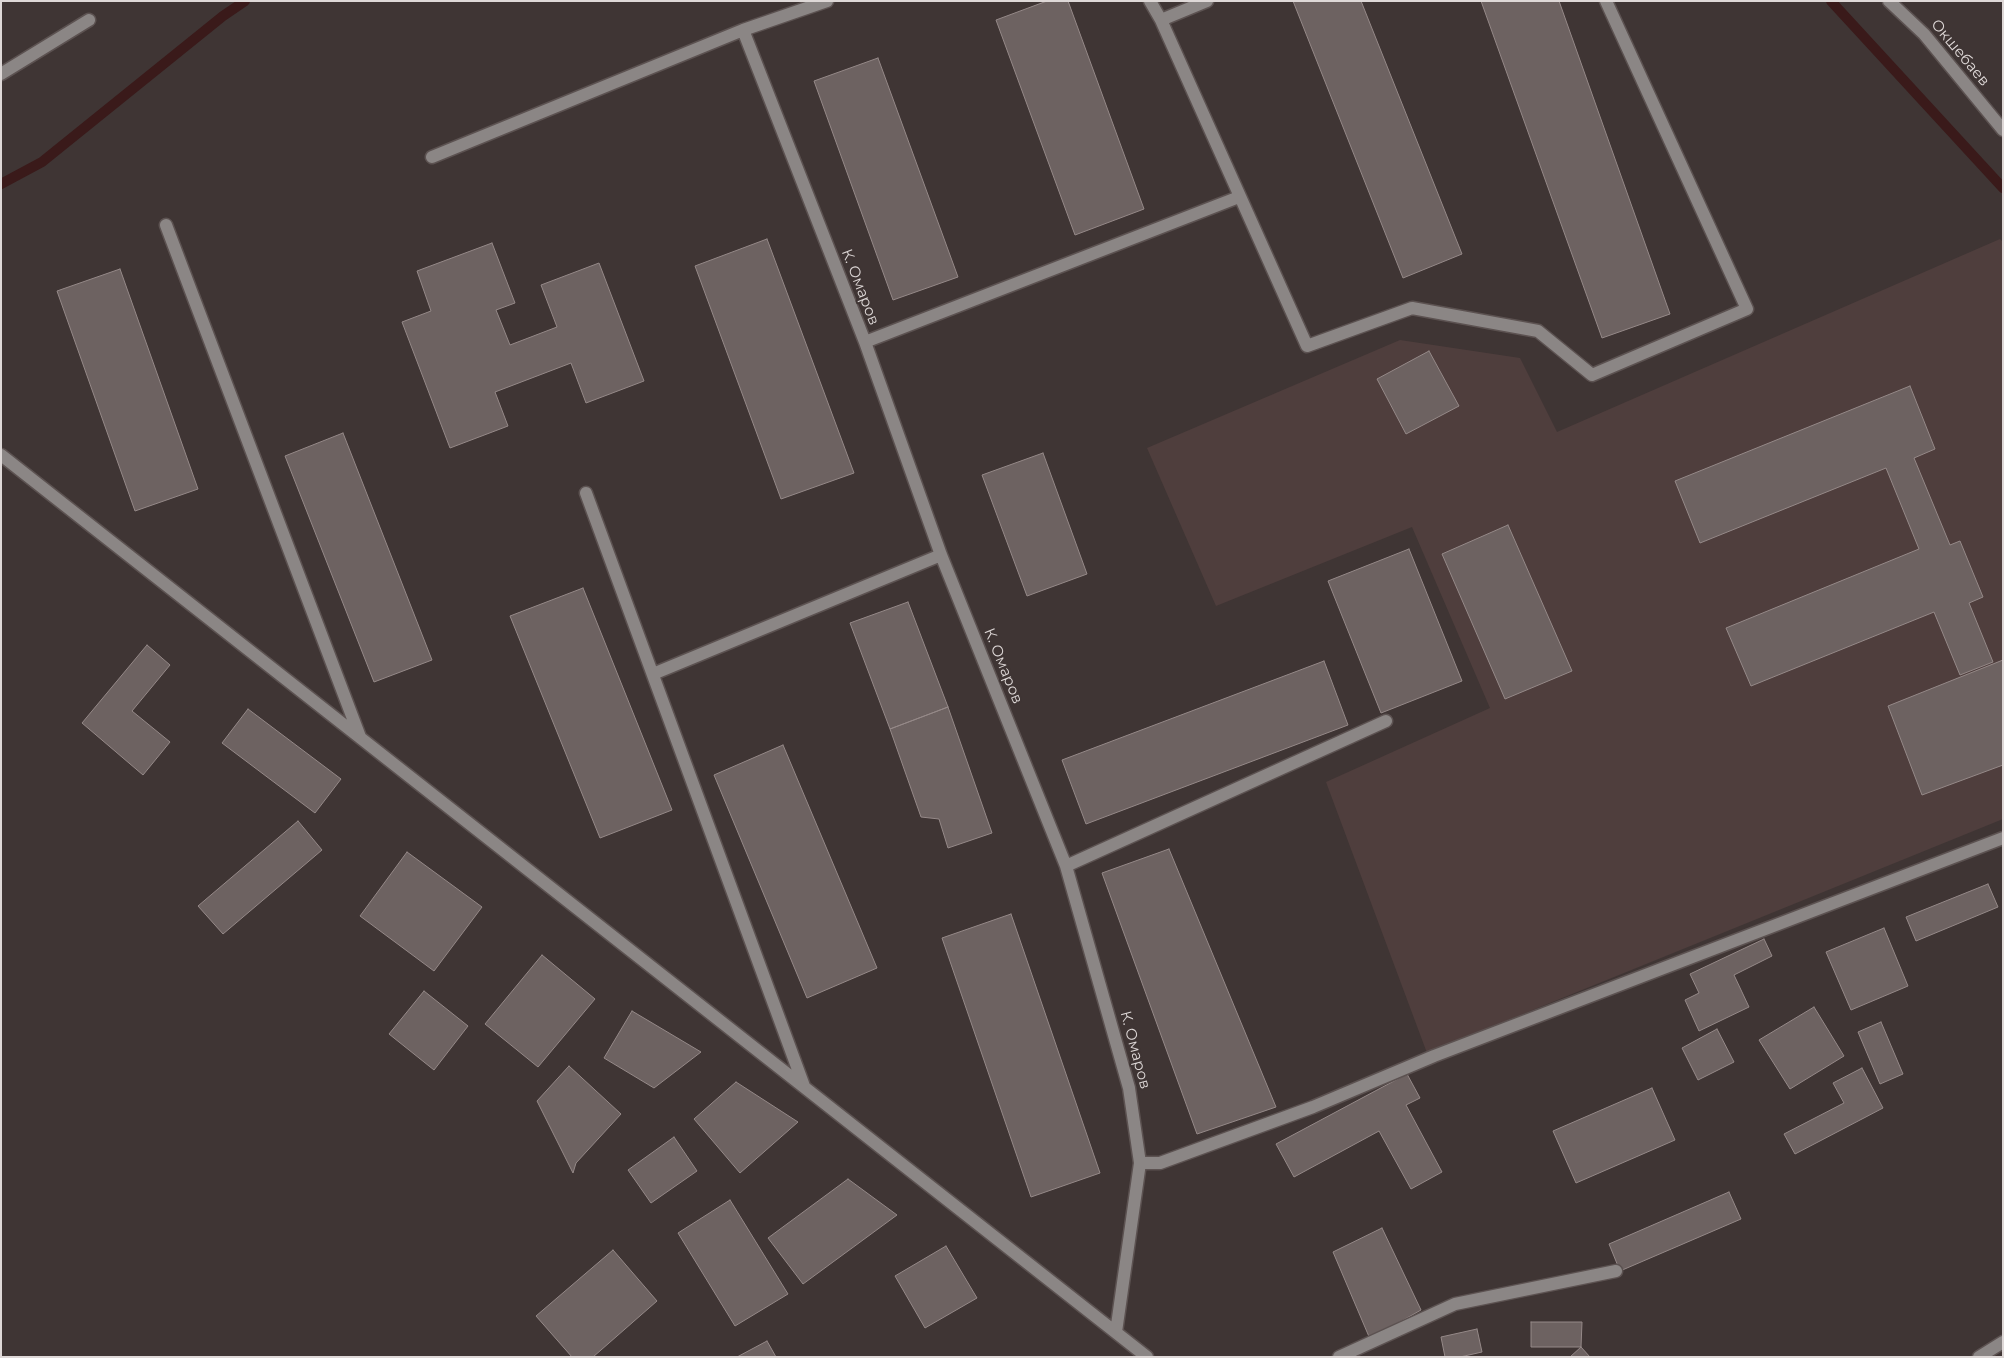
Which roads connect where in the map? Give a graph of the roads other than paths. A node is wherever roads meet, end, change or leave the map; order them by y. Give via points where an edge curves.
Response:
1 (826, 1) edge
2 (1150, 1) edge
3 (1207, 1) edge
4 (1606, 1) edge
5 (1889, 1) edge
6 (89, 20) dead end
7 (1161, 20) junction
8 (743, 30) junction
9 (1, 74) edge
10 (2003, 130) edge
11 (432, 158) dead end
12 (1239, 198) junction
13 (166, 225) dead end
14 (865, 342) junction
15 (1, 455) edge
16 (586, 493) dead end
17 (941, 555) junction
18 (653, 674) junction
19 (1386, 721) dead end
20 (360, 737) junction
21 (2003, 838) edge
22 (1066, 866) junction
23 (804, 1086) junction
24 (1140, 1163) junction
25 (1616, 1271) dead end
26 (1116, 1332) junction
27 (2003, 1342) edge
28 (1147, 1357) edge
29 (1339, 1357) edge
30 (1979, 1357) edge

1 - 8 street
2 - 7 street
3 - 7 street
4 - 12 street via 1748,309 1592,375 1538,331 1412,308 1307,346
5 - 10 street, Окшебаев via 1924,34
6 - 9 street
7 - 12 street
8 - 11 street
8 - 14 street, К. Омаров
12 - 14 street
13 - 20 street
14 - 17 street, К. Омаров
15 - 20 street
16 - 18 street
17 - 18 street
17 - 22 street, К. Омаров
18 - 23 street
19 - 22 street
20 - 23 street
21 - 24 street via 1444,1053 1313,1107 1160,1163
22 - 24 street, К. Омаров via 1130,1088
23 - 26 street
24 - 26 street, К. Омаров
25 - 29 street via 1455,1304
26 - 28 street
27 - 30 street

